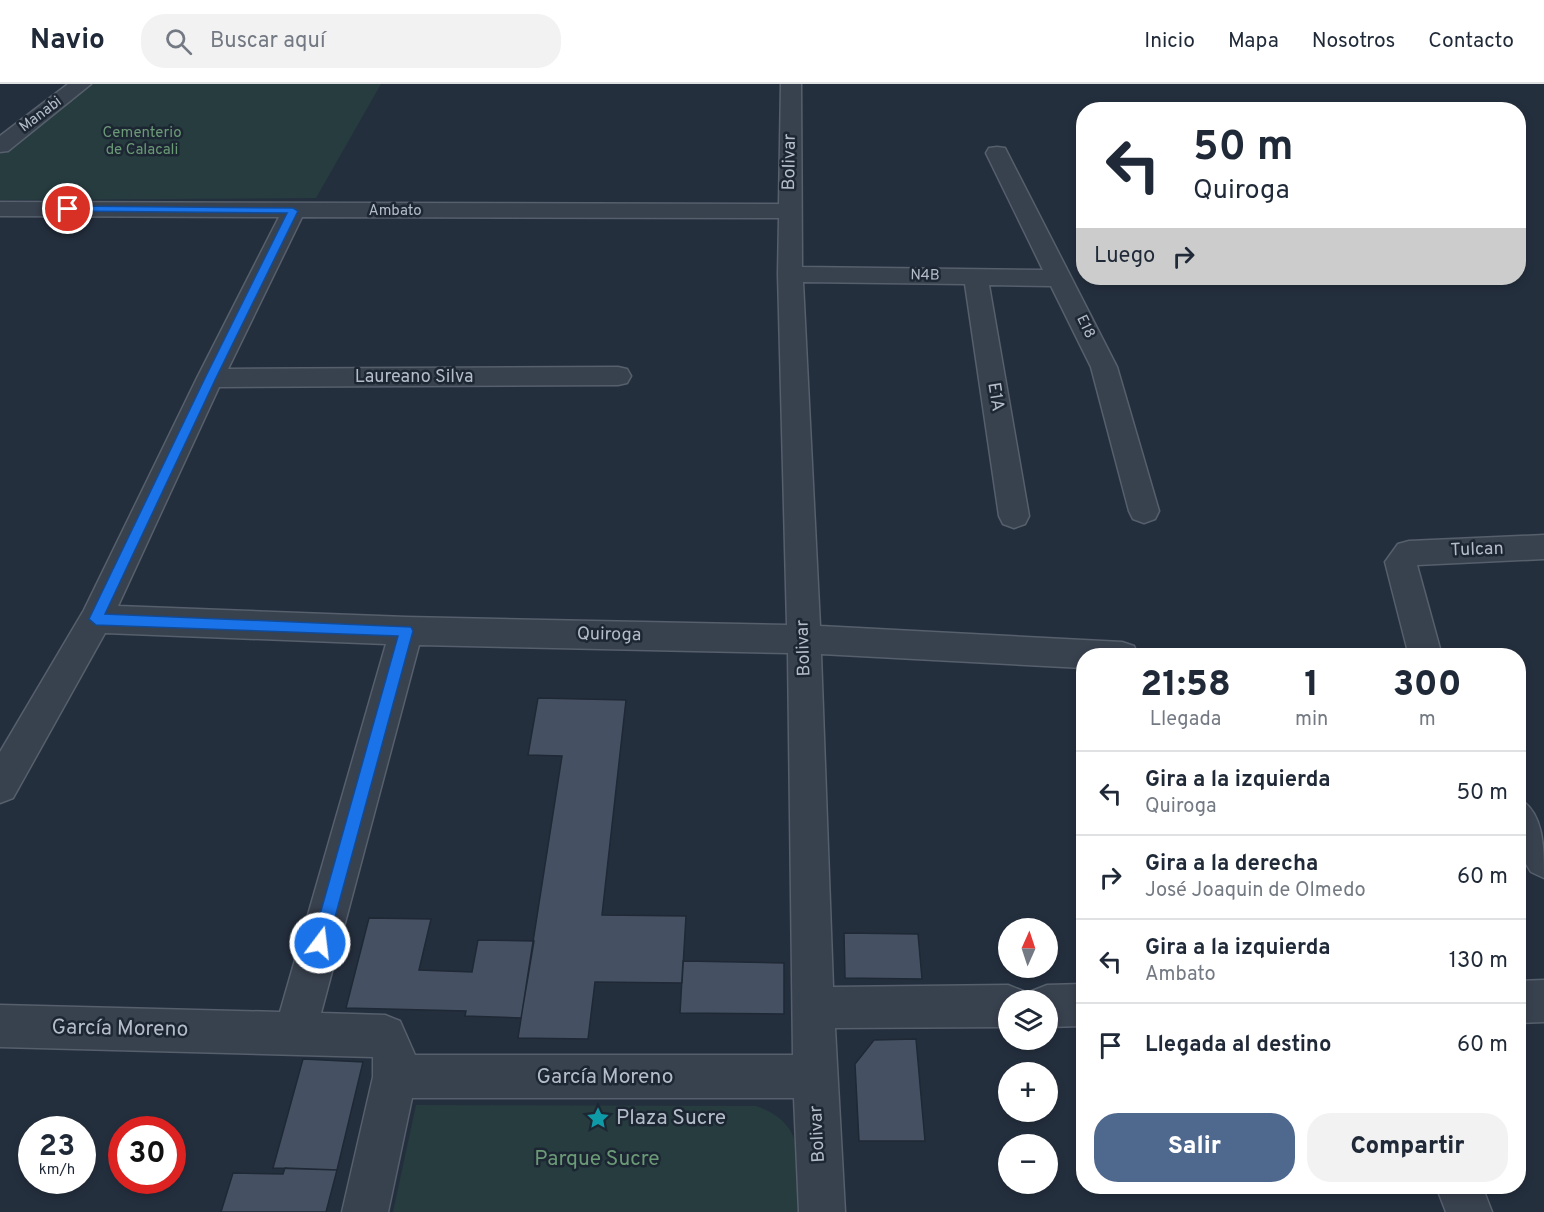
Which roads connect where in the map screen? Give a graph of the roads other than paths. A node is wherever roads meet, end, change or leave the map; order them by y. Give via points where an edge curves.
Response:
1 (81, 84) edge
2 (791, 84) edge
3 (0, 146) edge
4 (997, 153) dead end
5 (0, 209) edge
6 (293, 211) junction
7 (789, 211) junction
8 (790, 274) junction
9 (976, 277) junction
10 (1061, 278) junction
11 (618, 376) dead end
12 (210, 378) junction
13 (1144, 511) dead end
14 (1014, 516) dead end
15 (1544, 547) edge
16 (96, 619) junction
17 (406, 631) junction
18 (804, 639) junction
19 (1424, 648) edge
20 (1076, 654) edge
21 (0, 786) edge
22 (1526, 829) edge
23 (1544, 859) edge
24 (1526, 1002) edge
25 (1544, 1002) edge
26 (1076, 1005) edge
27 (998, 1006) edge
28 (1058, 1006) edge
29 (813, 1008) junction
30 (0, 1026) edge
31 (295, 1032) junction
32 (815, 1076) junction
33 (396, 1077) junction
34 (1462, 1194) edge
35 (365, 1212) edge
36 (822, 1212) edge
37 (1469, 1212) edge

1 - 3 street, Manabi
2 - 7 street, Bolivar
4 - 10 street, E18
5 - 6 street, Ambato
6 - 7 street, Ambato
6 - 12 street
7 - 8 street, Bolivar
8 - 9 street, N4B
8 - 18 street, Bolivar
9 - 10 street, N4B
9 - 14 street, E1A
10 - 13 street, E18 via 1104,367
11 - 12 street, Laureano Silva
12 - 16 street
15 - 19 street, Tulcan via 1409,553 1400,562
16 - 17 street, Quiroga
16 - 21 street
17 - 18 street, Quiroga
17 - 31 street
18 - 20 street, Quiroga
18 - 29 street, Bolivar
22 - 23 street
24 - 25 street
26 - 28 street
27 - 29 street
29 - 32 street, Bolivar
30 - 31 street, García Moreno
31 - 33 street, García Moreno via 385,1036 392,1045
32 - 33 street, García Moreno
32 - 36 street, Bolivar
33 - 35 street
34 - 37 street

